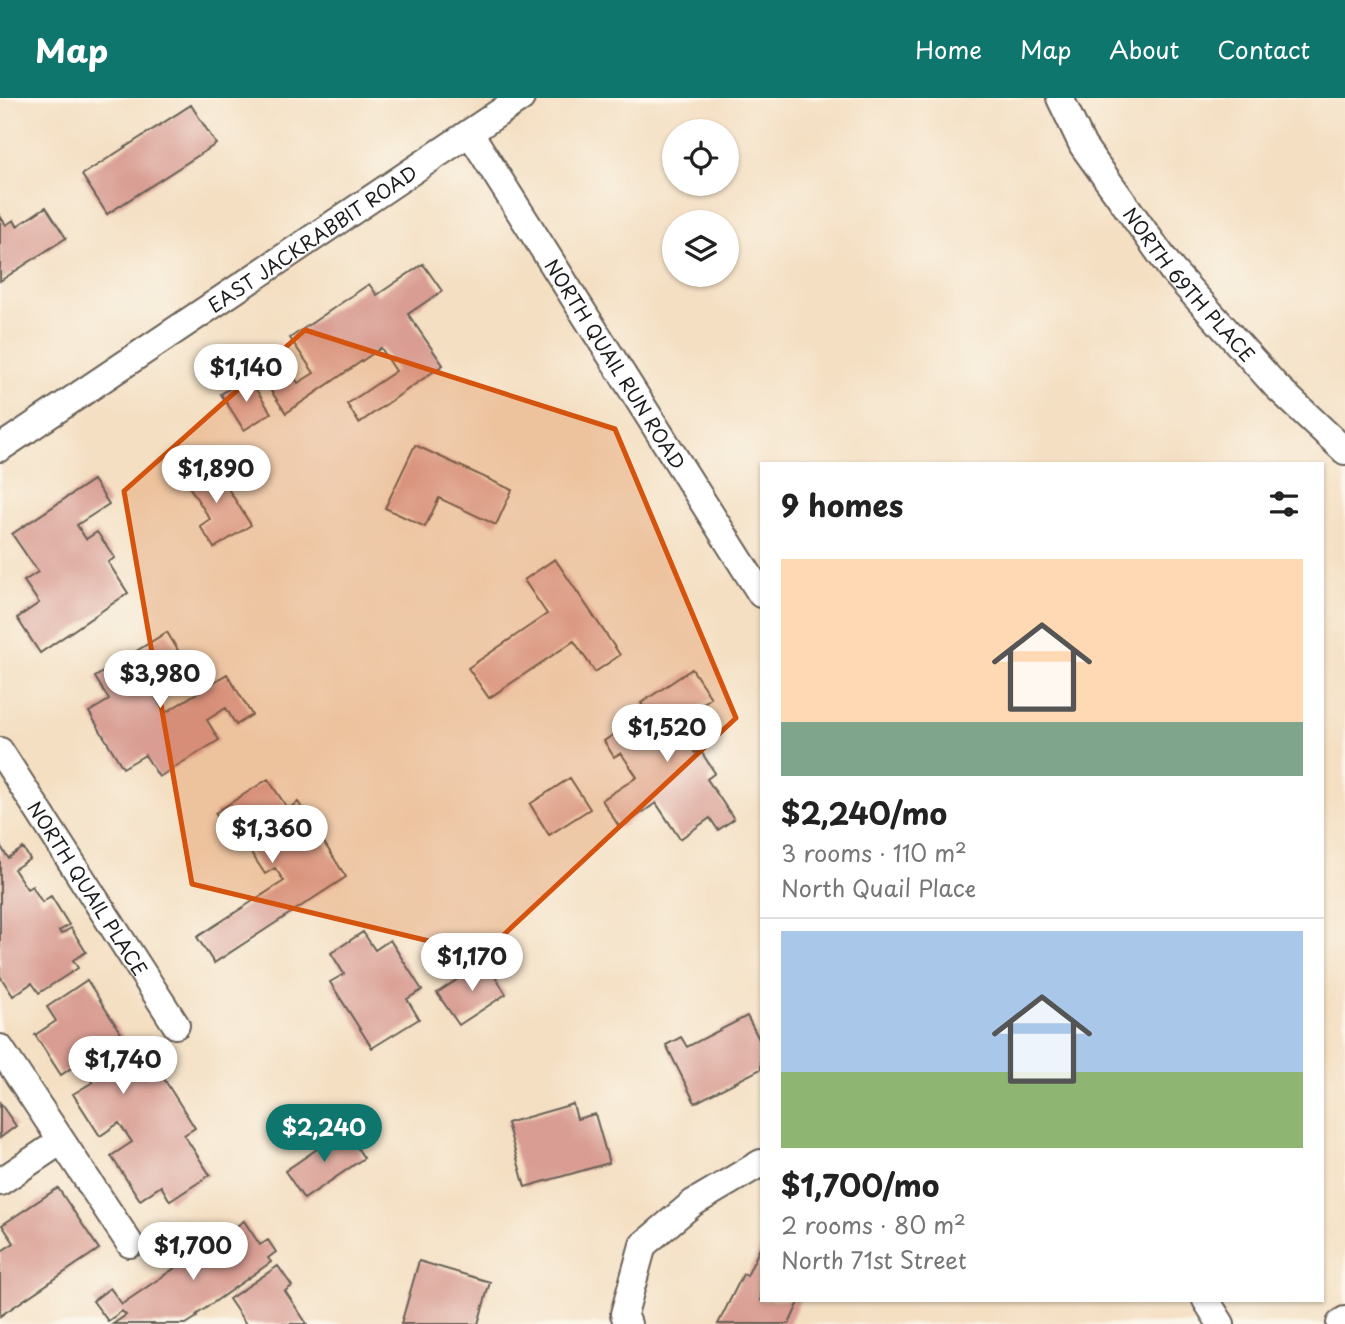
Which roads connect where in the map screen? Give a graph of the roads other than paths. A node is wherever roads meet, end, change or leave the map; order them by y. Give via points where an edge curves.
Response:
1 (521, 98) edge
2 (1060, 98) edge
3 (470, 133) junction
4 (0, 448) edge
5 (1345, 451) edge
6 (760, 592) edge
7 (0, 751) edge
8 (176, 1026) dead end
9 (0, 1048) edge
10 (61, 1141) junction
11 (760, 1164) edge
12 (0, 1182) edge
13 (130, 1244) dead end
14 (1207, 1302) edge
15 (626, 1319) edge
16 (1345, 1320) edge
17 (1221, 1324) edge
18 (1339, 1324) edge

1 - 3 street, EAST JACKRABBIT ROAD
2 - 5 street, NORTH 69TH PLACE via 1083,146 1172,270 1276,386
3 - 4 street, EAST JACKRABBIT ROAD
3 - 6 street, NORTH QUAIL RUN ROAD
7 - 8 street, NORTH QUAIL PLACE
9 - 10 street
10 - 12 street
10 - 13 street
11 - 15 street via 693,1203 643,1245
14 - 17 street
16 - 18 street

